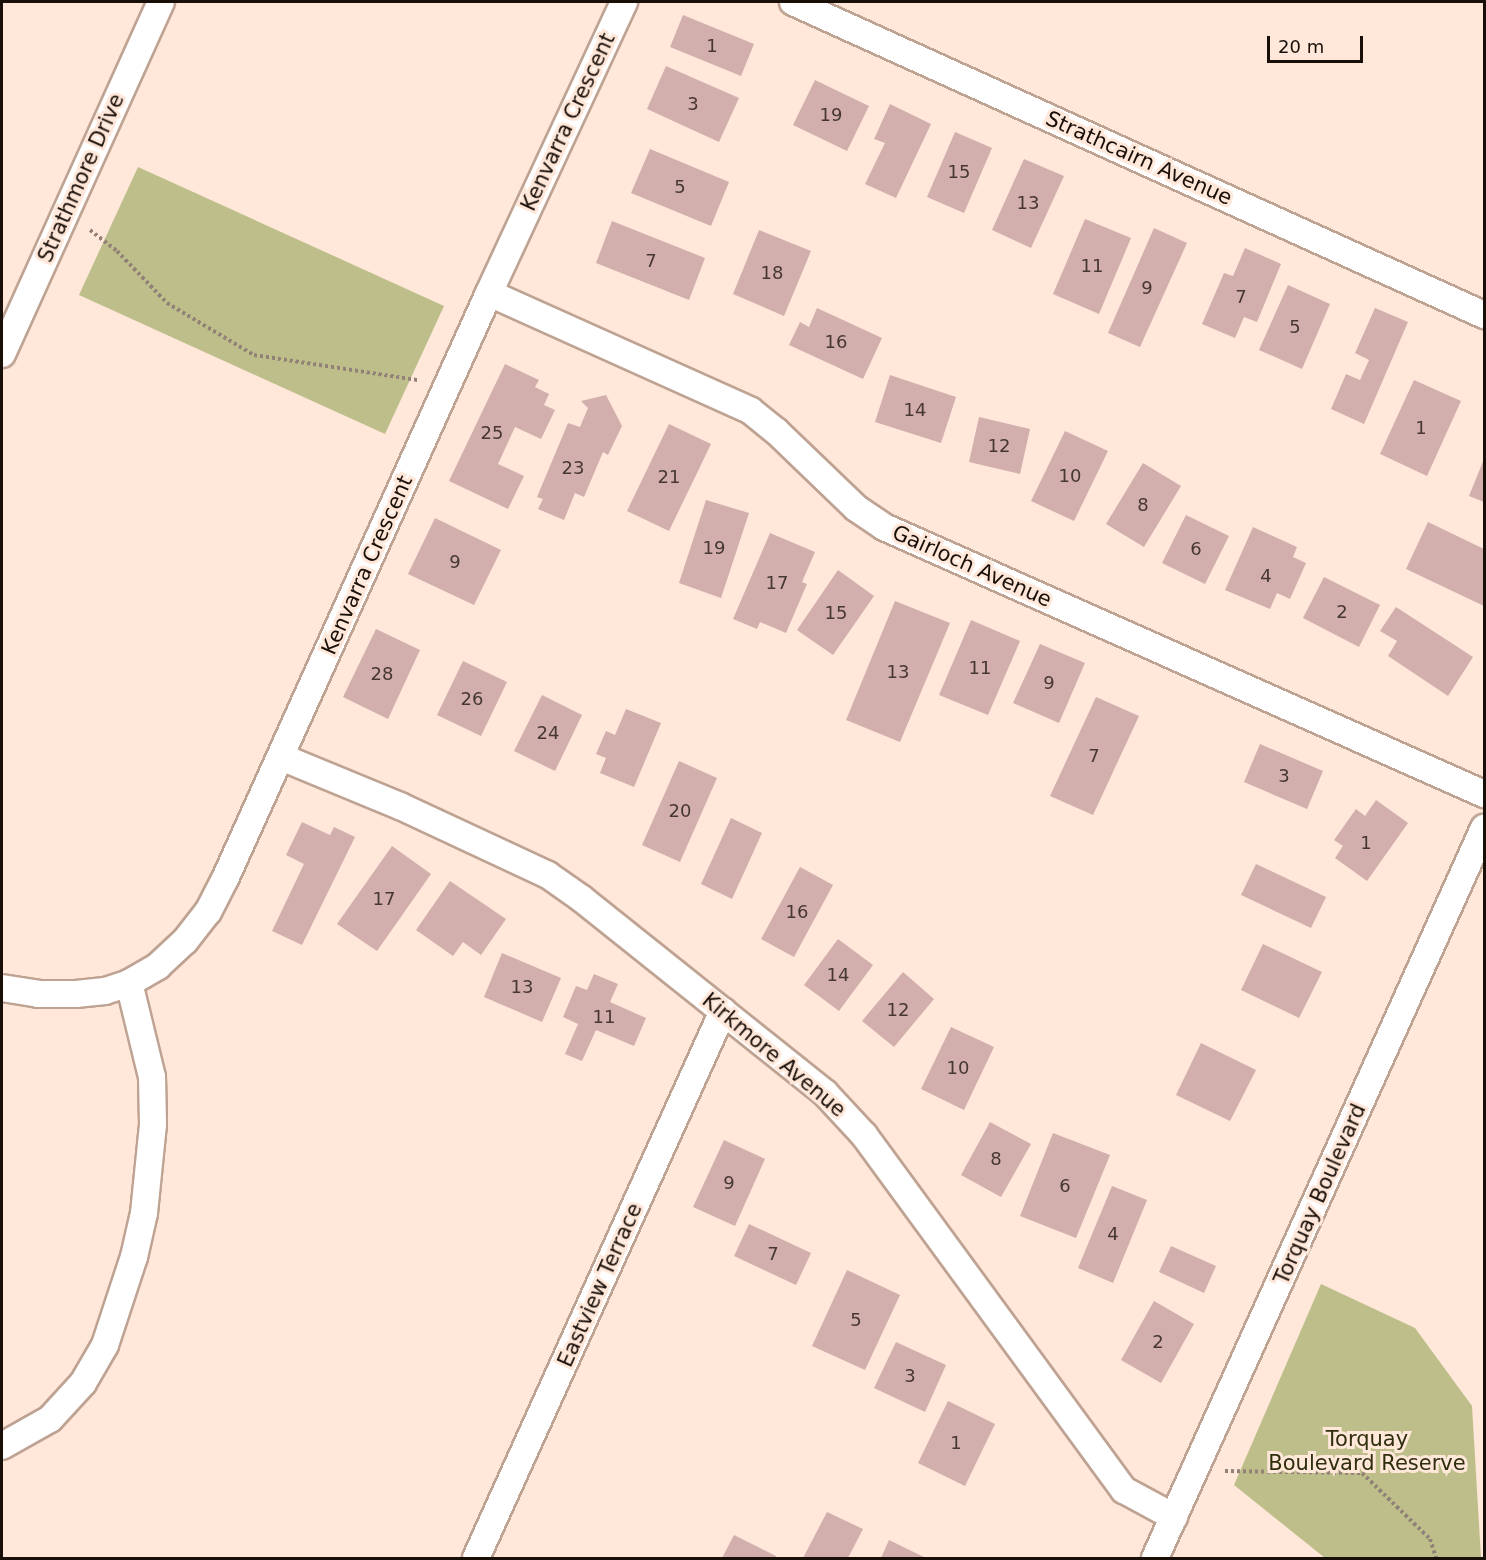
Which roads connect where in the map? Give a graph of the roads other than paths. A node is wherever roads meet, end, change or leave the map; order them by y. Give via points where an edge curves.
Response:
1 (161, 2) edge
2 (624, 2) edge
3 (793, 2) edge
4 (489, 293) junction
5 (1485, 315) edge
6 (2, 354) edge
7 (281, 757) junction
8 (1485, 794) edge
9 (1485, 828) edge
10 (129, 983) junction
11 (2, 988) edge
12 (723, 1011) junction
13 (2, 1446) edge
14 (1174, 1517) junction
15 (476, 1558) edge
16 (1155, 1558) edge

1 - 6 street, Strathmore Drive
2 - 4 street, Kenvarra Crescent
3 - 5 street, Strathcairn Avenue
4 - 7 street, Kenvarra Crescent
4 - 8 street, Gairloch Avenue via 751,411 856,508 884,527
7 - 10 street, Kenvarra Crescent via 208,912 158,966
7 - 12 street, Kirkmore Avenue via 400,806 548,875
9 - 14 street, Torquay Boulevard
10 - 11 street, Kenvarra Crescent via 105,992 76,994 38,994
10 - 13 street via 152,1077 153,1124 144,1213 134,1257 105,1345 83,1383 50,1419
12 - 14 street, Kirkmore Avenue via 825,1093 864,1135 1124,1490
12 - 15 street, Eastview Terrace
14 - 16 street, Torquay Boulevard

